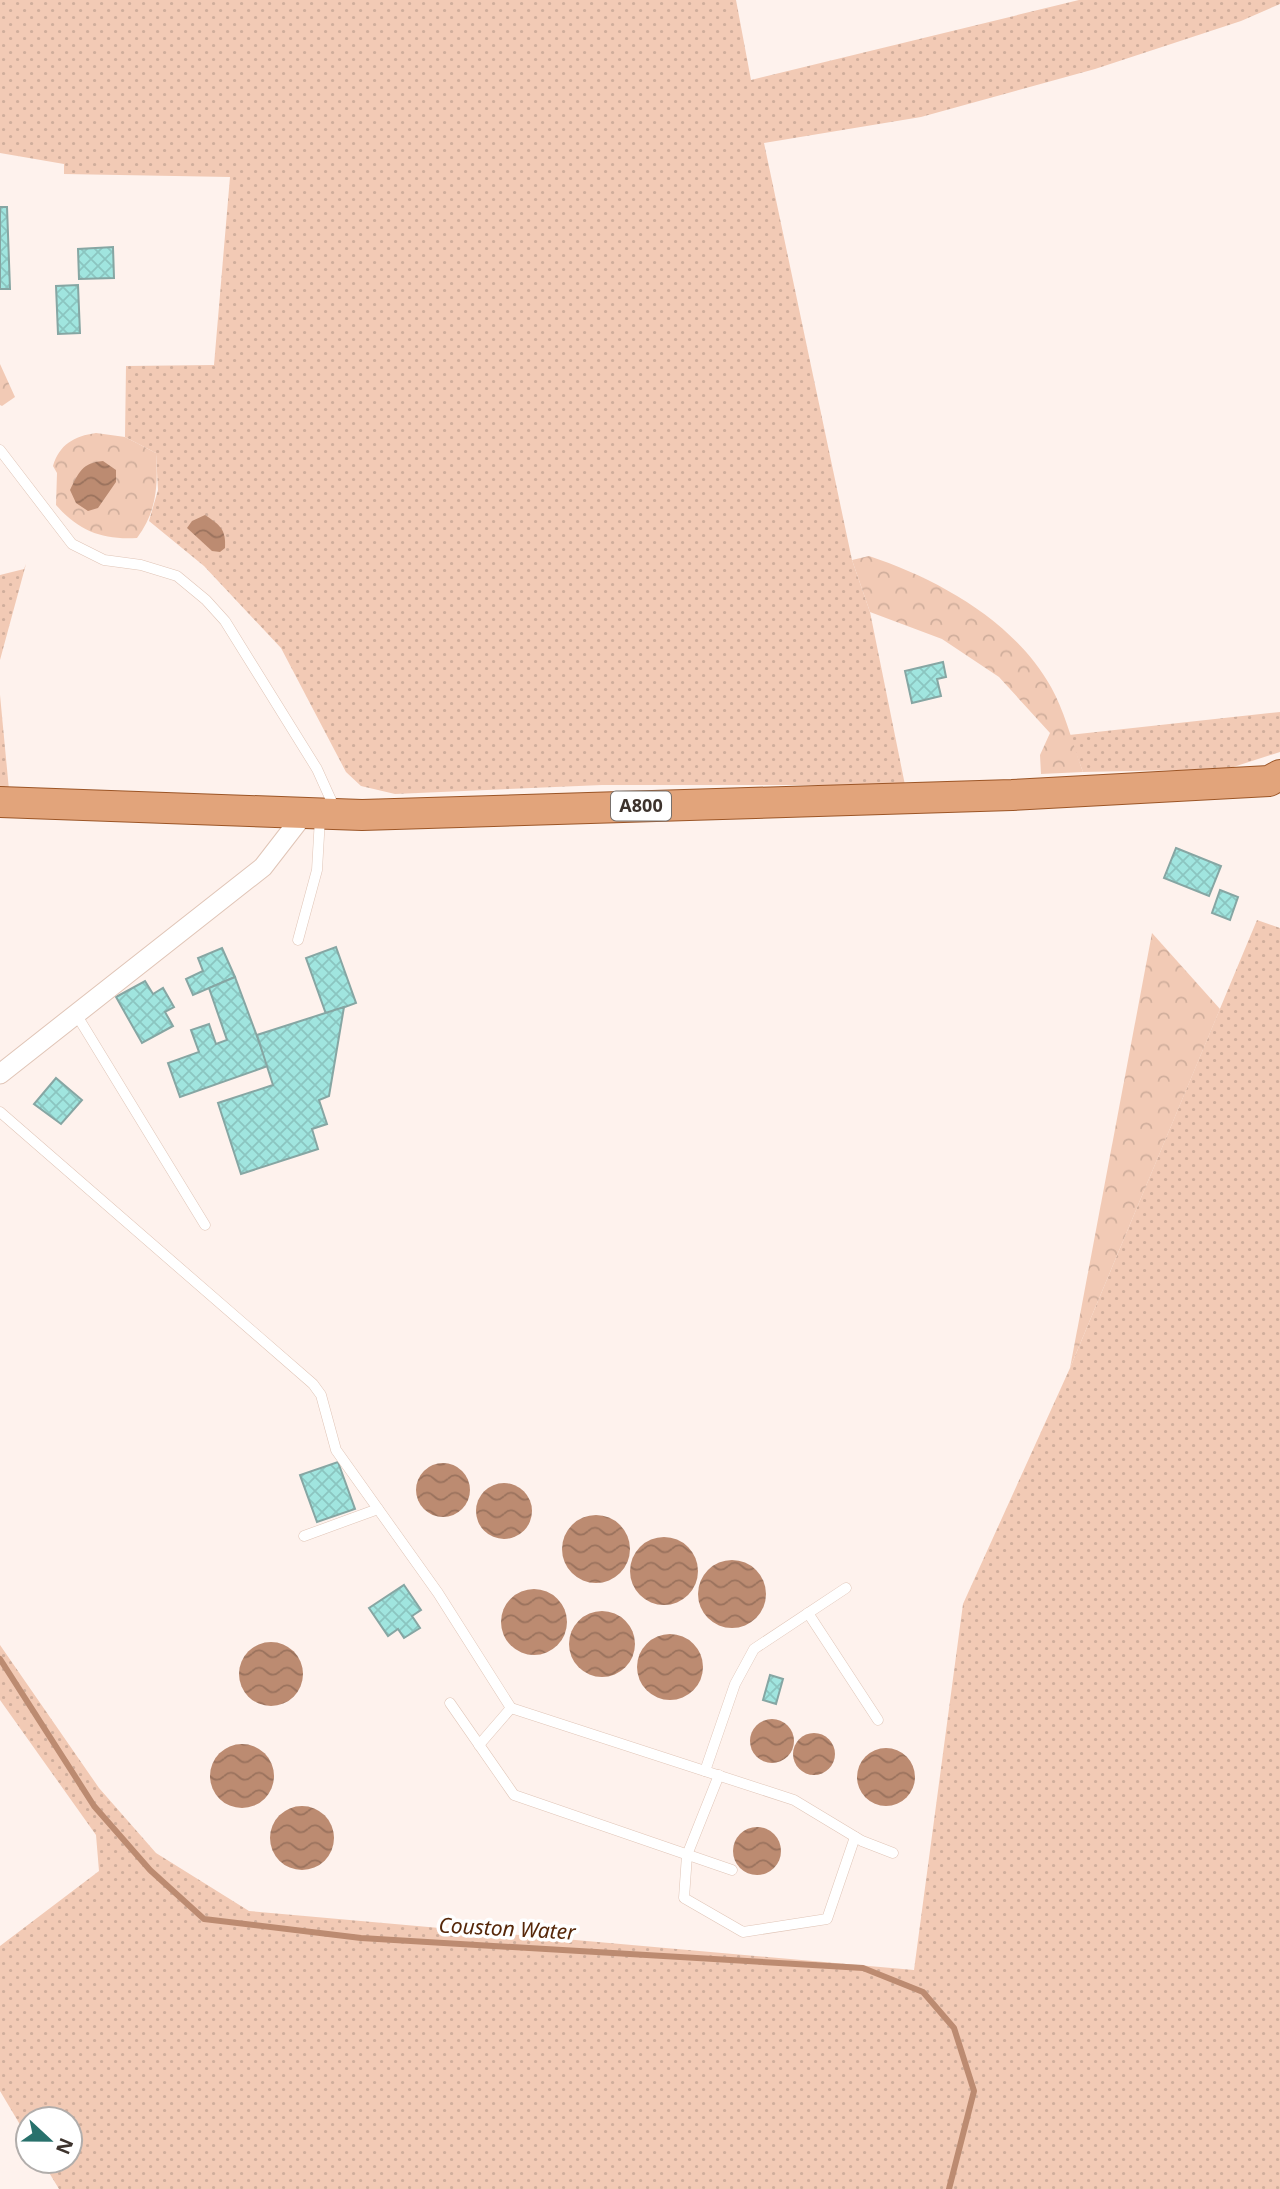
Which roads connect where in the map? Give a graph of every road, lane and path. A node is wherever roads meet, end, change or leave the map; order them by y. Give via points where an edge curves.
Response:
1 (0, 450) edge
2 (1280, 775) edge
3 (0, 802) edge
4 (320, 814) junction
5 (298, 940) dead end
6 (76, 1014) junction
7 (0, 1074) edge
8 (0, 1112) edge
9 (205, 1225) dead end
10 (378, 1509) junction
11 (304, 1536) dead end
12 (846, 1588) dead end
13 (808, 1613) junction
14 (450, 1703) dead end
15 (511, 1708) junction
16 (878, 1720) dead end
17 (479, 1745) junction
18 (705, 1771) junction
19 (719, 1775) junction
20 (855, 1837) junction
21 (892, 1853) dead end
22 (687, 1855) junction
23 (732, 1870) dead end

1 - 4 lane via 72,544 104,560 177,576 225,621 317,769
2 - 4 main road, A800 via 1269,781 1012,795
3 - 4 main road, A800
4 - 5 lane via 317,870
4 - 6 street via 263,867
6 - 7 street
6 - 9 lane
8 - 10 lane via 313,1384 321,1395 336,1450
10 - 11 lane
10 - 15 lane
12 - 13 lane
13 - 16 lane
13 - 18 lane via 754,1649 746,1661
14 - 17 lane
15 - 17 lane
15 - 18 lane
17 - 22 lane via 514,1795
18 - 19 lane
19 - 20 lane via 794,1800
19 - 22 lane
20 - 21 lane
20 - 22 lane via 827,1919 743,1932 684,1898
22 - 23 lane

